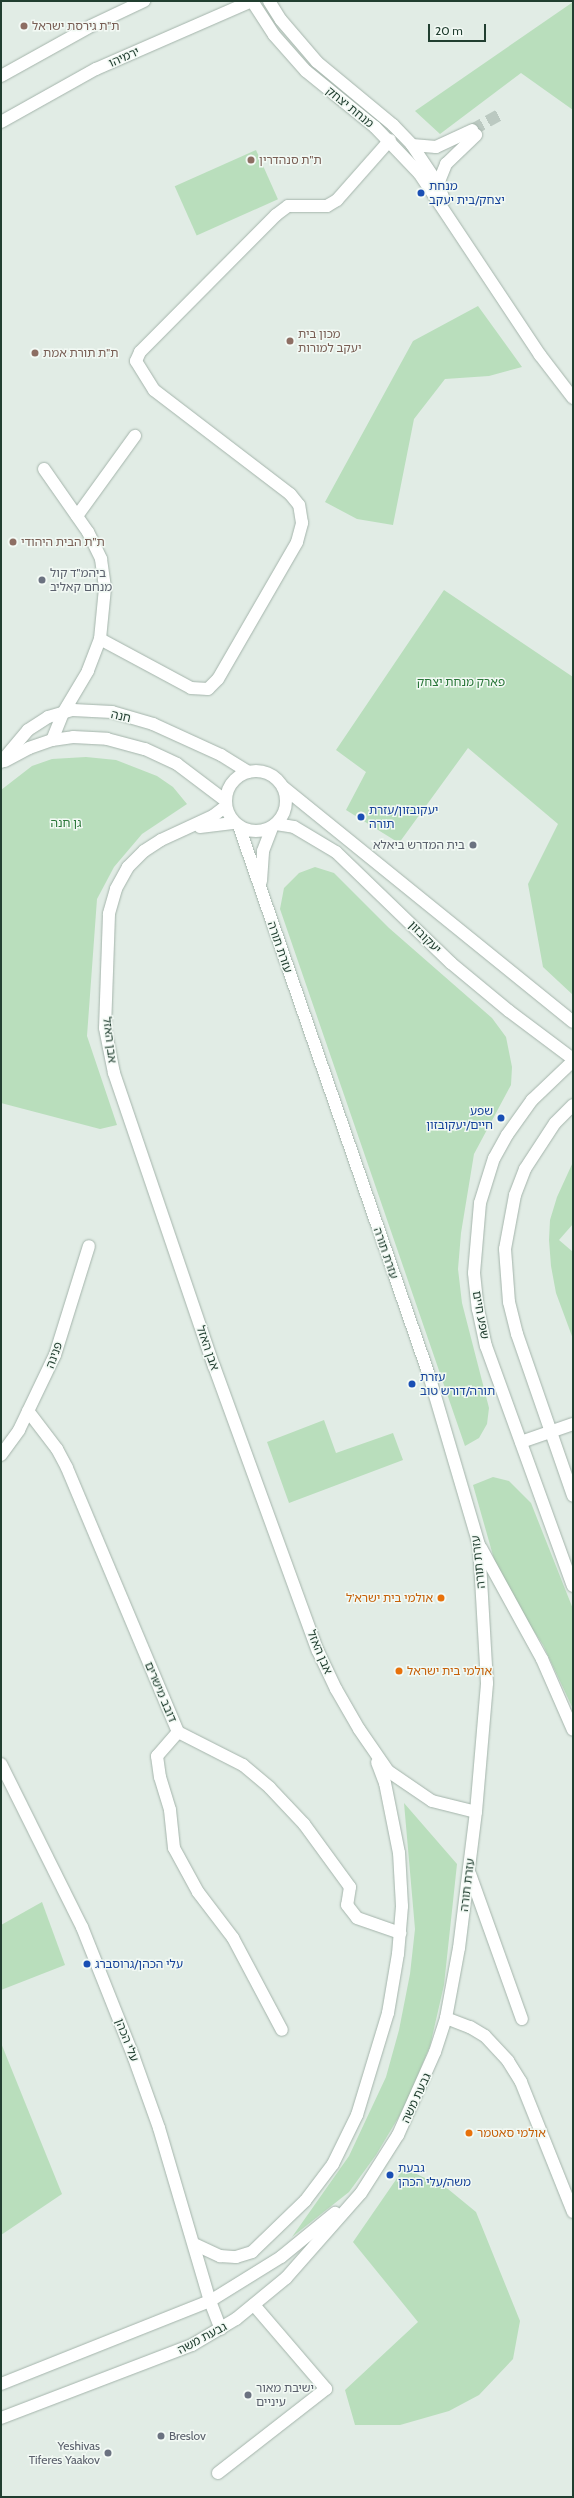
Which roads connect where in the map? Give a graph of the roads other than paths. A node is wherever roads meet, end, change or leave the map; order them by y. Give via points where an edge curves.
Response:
1 (144, 1) edge
2 (252, 1) edge
3 (269, 1) edge
4 (1, 76) edge
5 (1, 122) edge
6 (390, 140) junction
7 (412, 145) junction
8 (438, 184) junction
9 (448, 213) junction
10 (573, 398) edge
11 (134, 436) dead end
12 (44, 469) dead end
13 (77, 516) junction
14 (100, 639) junction
15 (63, 713) junction
16 (52, 740) junction
17 (1, 763) edge
18 (248, 772) junction
19 (284, 787) junction
20 (226, 803) junction
21 (237, 824) junction
22 (274, 826) junction
23 (175, 833) junction
24 (262, 898) junction
25 (573, 1022) edge
26 (573, 1060) edge
27 (573, 1105) edge
28 (89, 1246) dead end
29 (28, 1412) junction
30 (573, 1424) edge
31 (551, 1432) junction
32 (520, 1442) junction
33 (1, 1455) edge
34 (573, 1496) edge
35 (479, 1545) junction
36 (573, 1586) edge
37 (573, 1730) edge
38 (178, 1732) junction
39 (371, 1746) junction
40 (1, 1764) edge
41 (476, 1812) junction
42 (469, 1871) junction
43 (400, 1933) junction
44 (446, 2018) junction
45 (522, 2019) dead end
46 (282, 2030) dead end
47 (361, 2192) junction
48 (573, 2212) edge
49 (194, 2244) junction
50 (210, 2301) junction
51 (254, 2305) junction
52 (221, 2329) junction
53 (1, 2384) edge
54 (1, 2418) edge
55 (218, 2473) dead end

1 - 4 street via 91,26
2 - 5 street, ירמיהו via 96,69
2 - 6 street, מנחת יצחק via 274,35 306,71
3 - 7 street, מנחת יצחק via 281,20 317,62 393,125
6 - 9 street, מנחת יצחק via 419,173
6 - 14 street via 336,200 326,206 288,206 276,216 140,352 136,361 154,390 290,494 299,505 302,523 297,542 218,679 208,688 191,688
7 - 8 street, מנחת יצחק
7 - 8 street via 436,147 474,133 446,164
8 - 9 street, מנחת יצחק
9 - 10 street, מנחת יצחק via 540,355
11 - 13 street
12 - 13 street
13 - 14 street via 101,559 105,588
14 - 15 street via 88,671
15 - 16 street
15 - 17 street, חנה via 48,717 28,730
15 - 18 street, חנה via 73,710 112,712 153,724 215,752
16 - 17 street, חנה via 29,748
16 - 20 street, חנה via 73,737 107,739 144,749 177,764
18 - 19 street via 269,773
18 - 20 street via 232,782
19 - 22 street via 286,807
19 - 25 street, יעקובזון
20 - 21 street
20 - 23 street, אבן האזל via 207,819
21 - 22 street via 252,831
21 - 23 street, אבן האזל via 203,826
21 - 24 street, עזרת תורה
22 - 24 street, עזרת תורה via 261,864
22 - 26 street, יעקובזון via 294,827 336,852 451,963
23 - 39 street, אבן האזל via 144,852 128,867 116,889 110,914 106,1028 114,1073 214,1366 318,1651 336,1689
24 - 35 street, עזרת תורה via 430,1378
26 - 32 street, שפע חיים via 532,1100 507,1135 486,1180 476,1225 474,1272 480,1322
27 - 31 street via 555,1123 525,1169 515,1195 505,1249 509,1302 517,1334
28 - 29 street, פנינה via 55,1355
29 - 33 street, פנינה
29 - 38 street, דובב מישרים via 57,1449 67,1468
30 - 31 street
31 - 32 street
31 - 34 street
32 - 36 street, שפע חיים
35 - 37 street via 542,1659
35 - 41 street, עזרת תורה via 487,1683
38 - 43 street, דובב מישרים via 243,1765 265,1783 304,1824 350,1887 347,1905 357,1918
38 - 46 street via 157,1756 160,1778 170,1810 174,1848 198,1892 233,1938
39 - 41 street, אבן האזל via 388,1771 432,1801
39 - 43 street via 385,1783 399,1853 402,1906
40 - 49 street, עלי הכהן via 91,1948 159,2128
41 - 42 street, עזרת תורה
42 - 44 street, עזרת תורה via 459,1948
42 - 45 street
43 - 49 street via 388,2013 374,2066 357,2115 333,2164 305,2201 252,2252 236,2257 220,2256
44 - 47 street, גבעת משה via 423,2085 409,2114
44 - 48 street via 485,2036 508,2061 521,2082
47 - 50 street, גבעת משה via 280,2257
47 - 51 street, גבעת משה via 286,2278
49 - 50 street, עלי הכהן
50 - 52 street, עלי הכהן
50 - 53 street, גבעת משה
51 - 52 street, גבעת משה
51 - 55 street via 326,2389
52 - 54 street, גבעת משה via 163,2358

